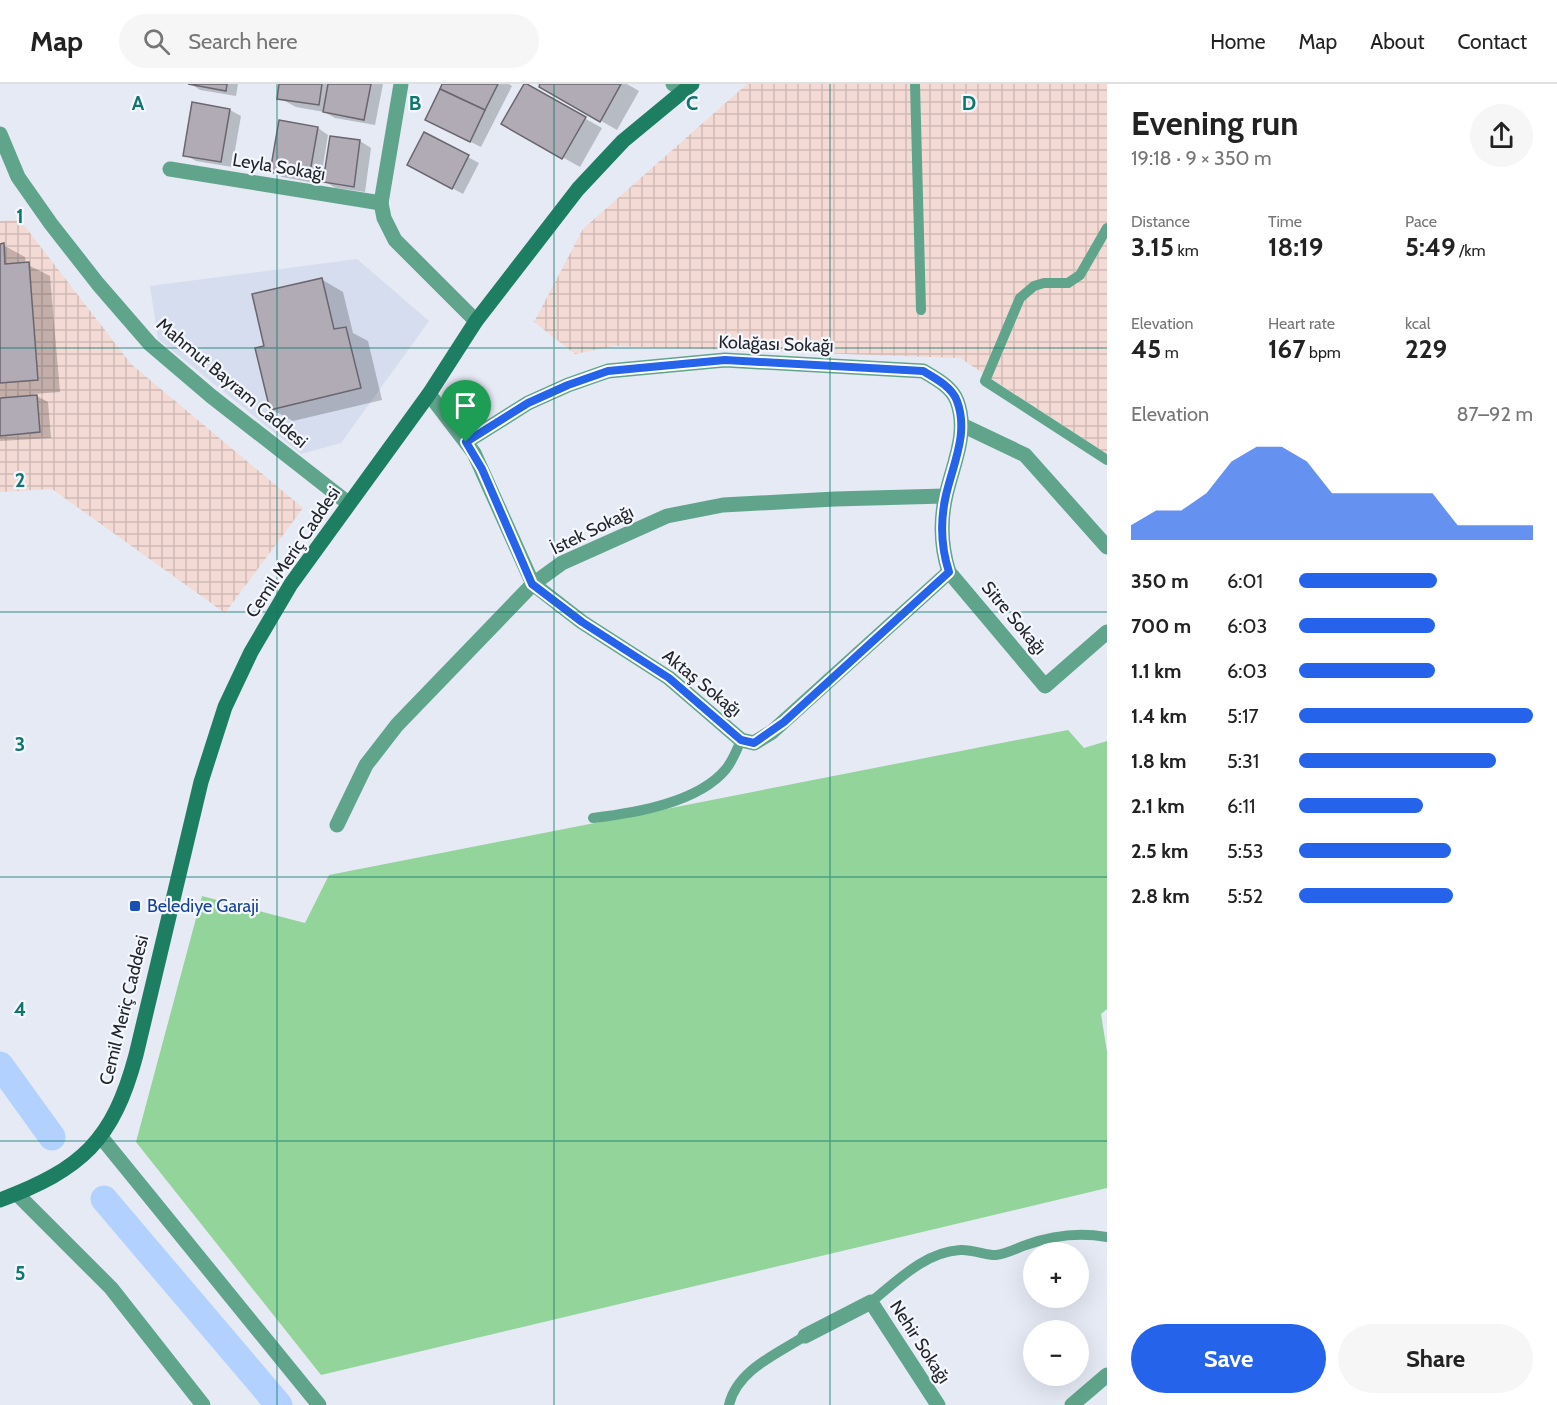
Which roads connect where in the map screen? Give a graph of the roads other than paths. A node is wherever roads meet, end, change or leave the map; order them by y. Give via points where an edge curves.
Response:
1 (401, 84) edge
2 (915, 84) edge
3 (683, 86) edge
4 (0, 134) edge
5 (170, 169) dead end
6 (381, 203) junction
7 (1107, 228) edge
8 (921, 310) dead end
9 (476, 321) junction
10 (429, 394) junction
11 (962, 425) junction
12 (466, 442) junction
13 (1107, 460) edge
14 (945, 496) junction
15 (348, 503) junction
16 (1107, 546) edge
17 (949, 572) junction
18 (532, 584) junction
19 (1107, 632) edge
20 (741, 740) junction
21 (593, 818) dead end
22 (337, 825) dead end
23 (101, 1137) junction
24 (17, 1194) junction
25 (0, 1200) edge
26 (1107, 1237) edge
27 (871, 1302) junction
28 (805, 1336) joint
29 (1107, 1376) edge
30 (203, 1405) edge
31 (319, 1405) edge
32 (729, 1405) edge
33 (938, 1405) edge
34 (1072, 1405) edge

1 - 6 street
2 - 8 lane
3 - 9 main road, Cemil Meriç Caddesi via 578,189
4 - 15 street, Mahmut Bayram Caddesi via 18,177 51,224 150,344
5 - 6 street, Leyla Sokağı
6 - 9 street via 395,240
7 - 13 lane via 1074,280 1034,286 1020,298 985,381
9 - 10 main road, Cemil Meriç Caddesi
10 - 12 street, Aktaş Sokağı
10 - 15 main road, Cemil Meriç Caddesi
11 - 12 street, Kolağası Sokağı via 957,399 943,383 923,371 725,360 608,371 528,403
11 - 14 street, Kolağası Sokağı
11 - 16 street via 1025,455
12 - 18 street, Aktaş Sokağı via 482,469
14 - 17 street, Sitre Sokağı via 941,528
14 - 18 street, İstek Sokağı via 723,505 667,516 562,563
15 - 23 main road, Cemil Meriç Caddesi via 272,615 225,707 198,793 129,1080
17 - 19 street, Sitre Sokağı via 1046,686
17 - 20 street, Aktaş Sokağı via 772,732 754,743
18 - 20 street, Aktaş Sokağı via 582,622 669,678
18 - 22 street, İstek Sokağı via 383,742 366,765
20 - 21 lane via 727,768 707,786 642,810
23 - 24 main road, Cemil Meriç Caddesi via 87,1153
23 - 31 street
24 - 25 main road, Cemil Meriç Caddesi
24 - 30 street via 111,1288
26 - 27 lane via 1057,1236 995,1256 962,1250 936,1255
27 - 28 street, Nehir Sokağı
27 - 33 street, Nehir Sokağı
28 - 32 lane via 747,1374 737,1385
29 - 34 street

